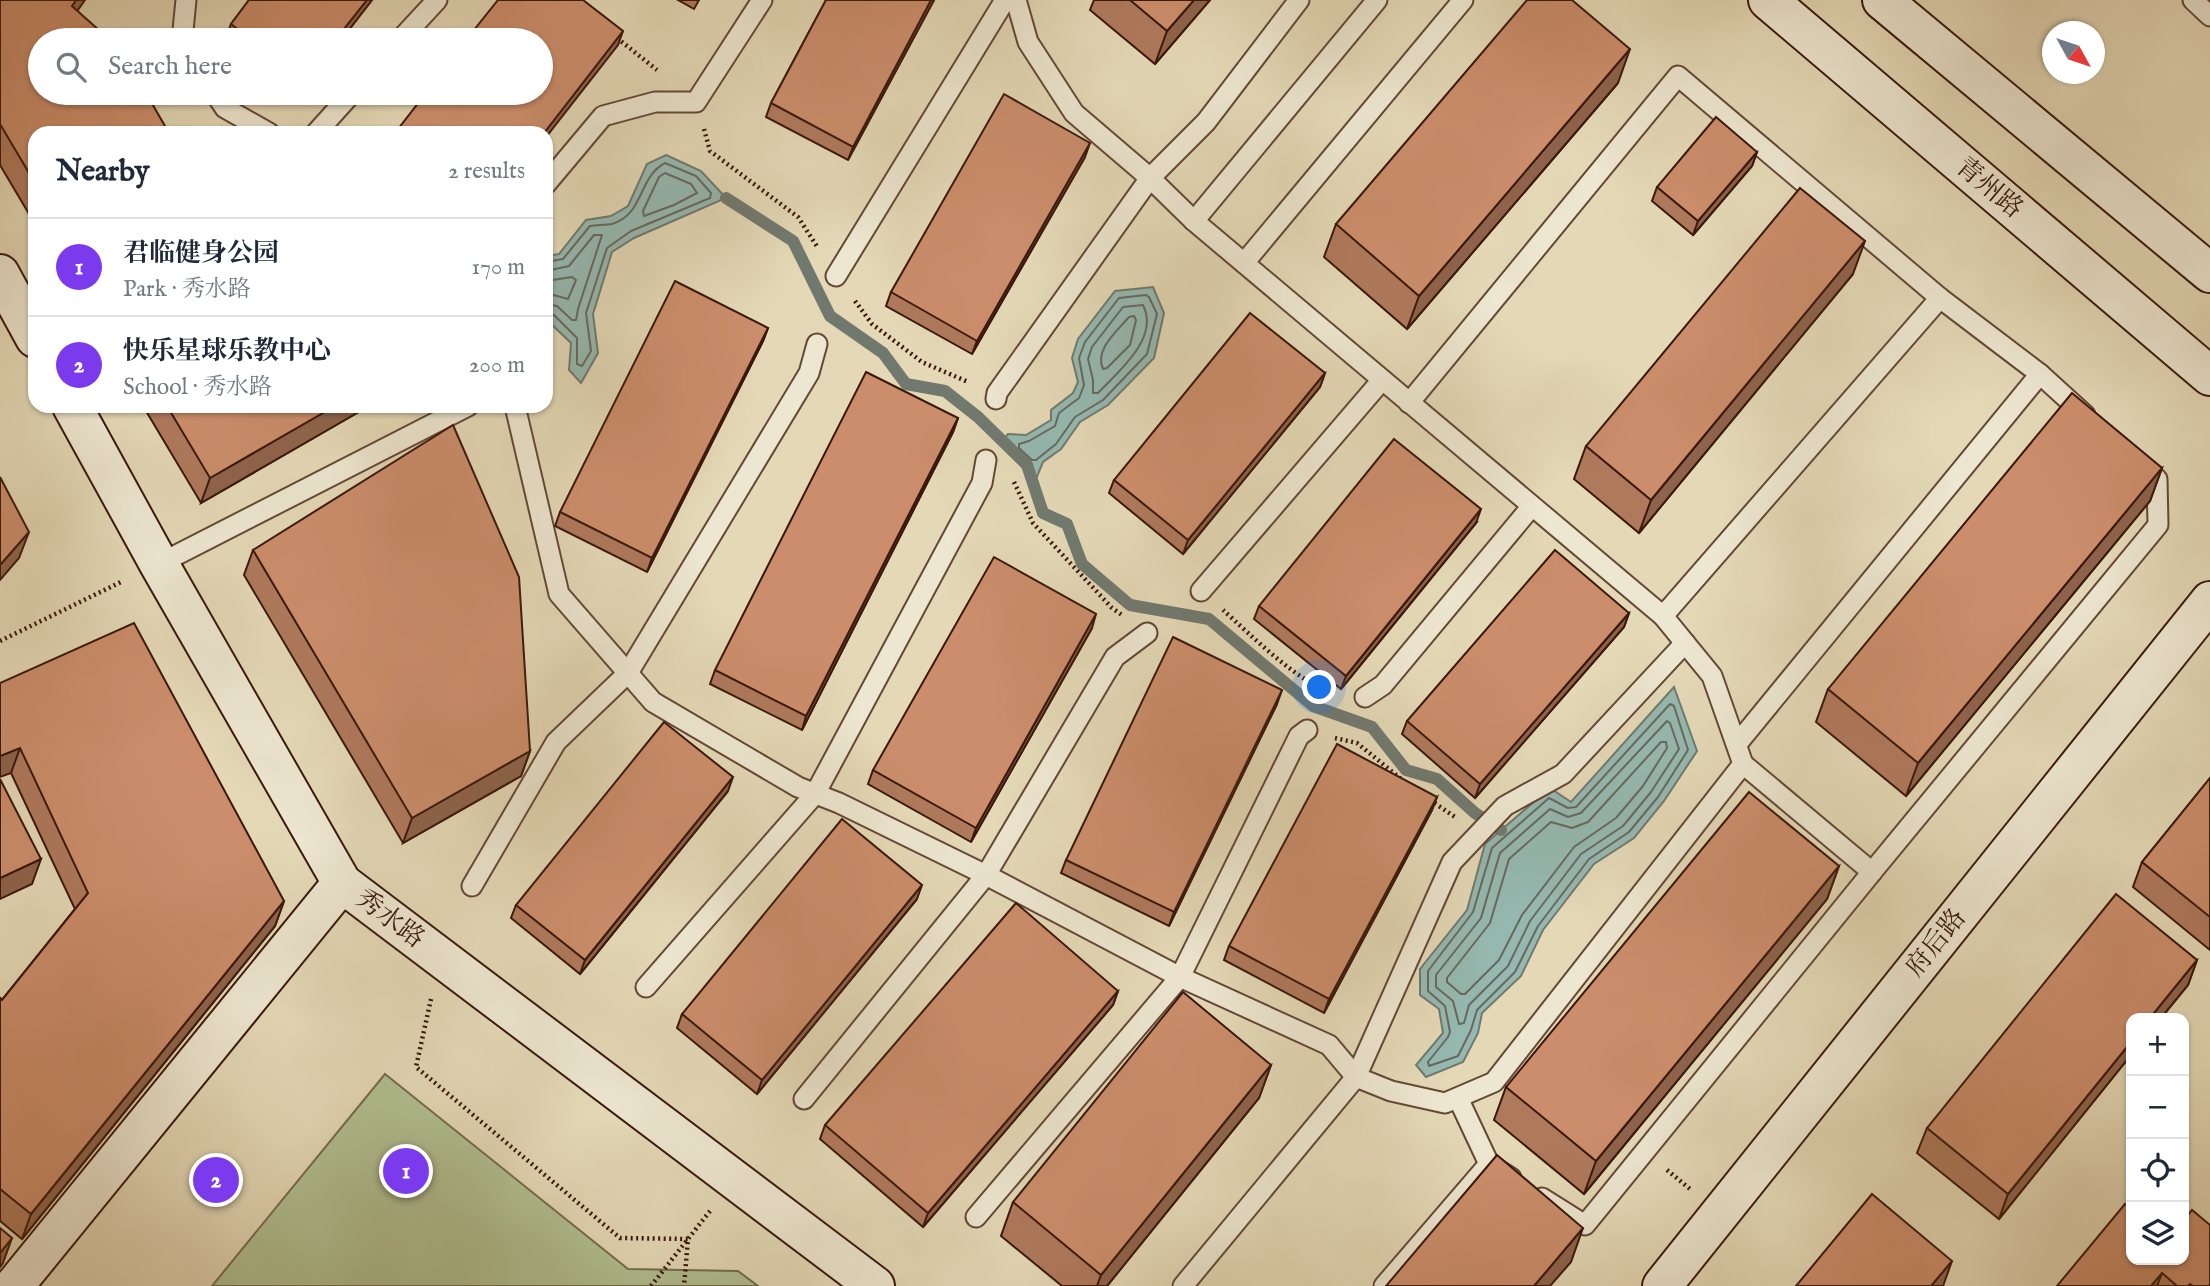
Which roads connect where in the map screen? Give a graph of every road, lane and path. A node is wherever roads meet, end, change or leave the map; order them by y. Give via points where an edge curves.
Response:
1 (186, 0) edge
2 (437, 0) edge
3 (762, 0) edge
4 (1005, 0) edge
5 (1016, 0) edge
6 (1299, 0) edge
7 (1377, 0) edge
8 (1463, 0) edge
9 (1768, 0) edge
10 (1881, 0) edge
11 (2193, 0) edge
12 (2210, 16) edge
13 (183, 28) edge
14 (411, 28) edge
15 (612, 34) edge
16 (696, 102) junction
17 (223, 105) edge
18 (341, 105) edge
19 (257, 126) edge
20 (322, 126) edge
21 (553, 176) edge
22 (1150, 178) junction
23 (1194, 222) junction
24 (1244, 264) junction
25 (2210, 273) edge
26 (0, 275) edge
27 (836, 276) junction
28 (1940, 298) junction
29 (28, 325) edge
30 (817, 344) dead end
31 (2040, 374) junction
32 (2210, 376) edge
33 (1382, 380) junction
34 (996, 399) joint
35 (1409, 403) junction
36 (76, 413) edge
37 (454, 413) edge
38 (517, 413) edge
39 (2099, 427) edge
40 (2128, 453) edge
41 (986, 460) joint
42 (1532, 506) junction
43 (159, 564) junction
44 (1201, 592) joint
45 (2210, 601) edge
46 (1663, 617) junction
47 (1147, 633) joint
48 (0, 641) edge
49 (1685, 643) junction
50 (628, 673) junction
51 (1365, 697) joint
52 (1307, 730) joint
53 (1737, 744) junction
54 (1744, 764) junction
55 (1409, 786) edge
56 (816, 794) junction
57 (1428, 799) edge
58 (1470, 843) junction
59 (1872, 872) junction
60 (986, 874) junction
61 (342, 883) junction
62 (472, 886) dead end
63 (441, 958) junction
64 (1180, 977) junction
65 (646, 987) dead end
66 (1356, 1077) junction
67 (1458, 1098) junction
68 (804, 1099) dead end
69 (1645, 1152) junction
70 (1489, 1164) junction
71 (734, 1180) junction
72 (1720, 1213) junction
73 (975, 1217) dead end
74 (688, 1239) junction
75 (14, 1286) edge
76 (651, 1286) edge
77 (684, 1286) edge
78 (875, 1286) edge
79 (1183, 1286) edge
80 (1384, 1286) edge
81 (1662, 1286) edge

1 - 13 lane
2 - 14 lane
3 - 16 lane
4 - 27 lane
5 - 22 lane via 1028,42 1074,113
6 - 22 lane via 1206,122
7 - 23 lane
8 - 24 lane
9 - 32 street, 青州路
10 - 25 street
11 - 12 lane
15 - 16 path
16 - 21 lane via 655,102 603,116
16 - 27 path via 710,151 798,217
17 - 19 lane
18 - 20 lane
22 - 23 lane
22 - 34 lane
23 - 24 lane
24 - 33 lane
26 - 29 street
27 - 34 path via 872,324 922,362 958,376
28 - 31 lane
28 - 35 lane via 1678,76
28 - 46 lane
30 - 50 lane via 809,373
31 - 39 lane
31 - 53 lane
33 - 35 lane
33 - 44 lane
35 - 42 lane
36 - 43 street, 秀水路
37 - 43 lane
38 - 50 lane via 559,594
40 - 59 lane via 2157,479 2158,525
41 - 47 path via 1013,480 1033,523 1112,608
41 - 56 lane via 982,483
42 - 46 lane
42 - 51 lane via 1383,685
43 - 48 path
43 - 61 street, 秀水路
44 - 51 path via 1299,676 1329,692
45 - 72 street, 府后路
46 - 49 lane
47 - 60 lane via 1115,657
49 - 53 lane via 1712,676
49 - 58 lane via 1563,774 1505,806
50 - 56 lane via 653,702
50 - 62 lane via 556,742
52 - 55 path via 1357,743
52 - 64 lane via 1299,736
53 - 54 lane
54 - 59 lane
54 - 67 lane via 1494,1082
56 - 60 lane
56 - 65 lane
57 - 58 path via 1457,818
58 - 66 lane via 1452,862
59 - 69 lane
60 - 64 lane
60 - 68 lane
61 - 63 street, 秀水路
61 - 75 street
63 - 71 street, 秀水路
63 - 74 path via 416,1067 620,1238
64 - 66 lane via 1329,1045
64 - 73 lane
66 - 67 lane via 1391,1091 1445,1103
66 - 79 lane
67 - 70 lane
69 - 70 lane via 1585,1226
69 - 72 path
70 - 80 lane
71 - 74 path
71 - 78 street, 秀水路
72 - 81 street, 府后路
74 - 76 path
74 - 77 path

